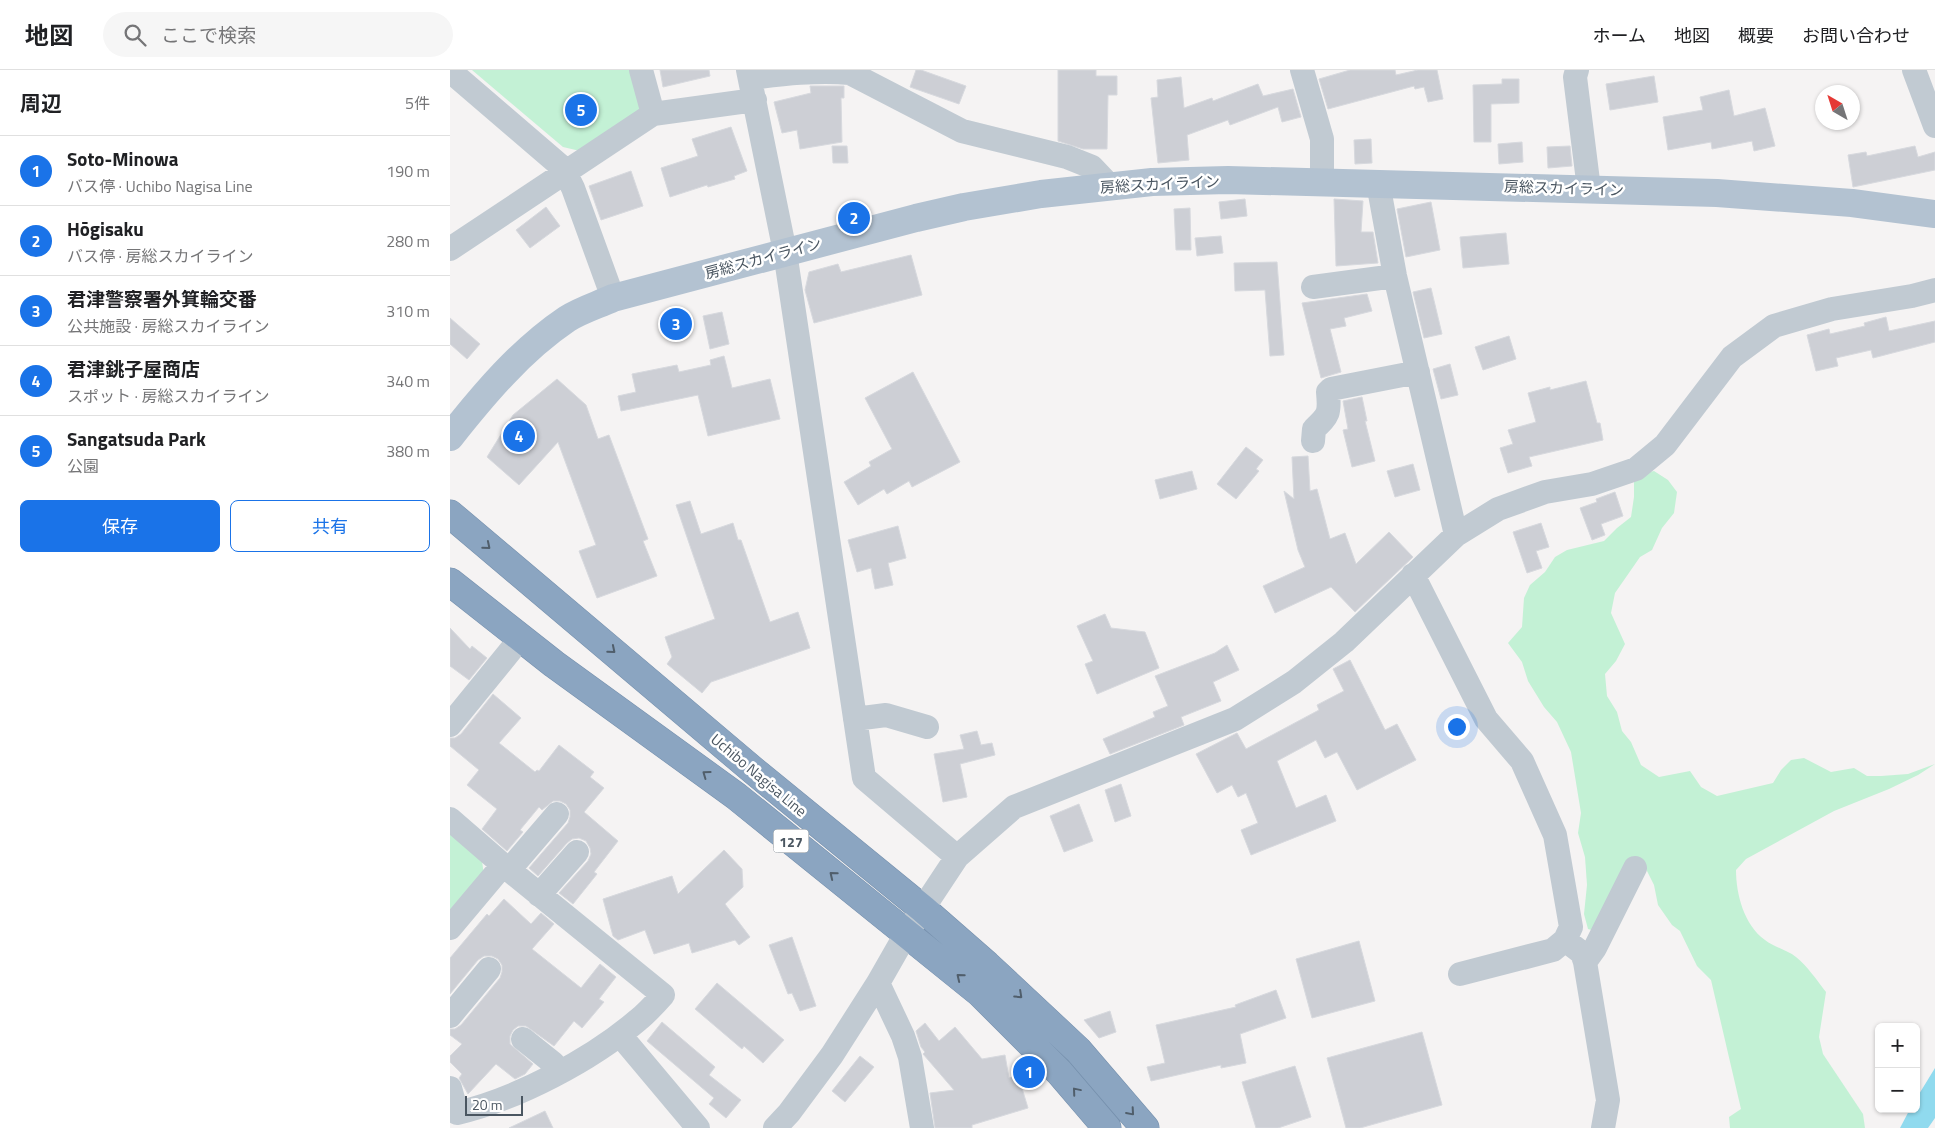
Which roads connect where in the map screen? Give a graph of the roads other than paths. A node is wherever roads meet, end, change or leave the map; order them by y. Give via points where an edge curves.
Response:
1 (641, 70) edge
2 (1302, 70) edge
3 (1577, 70) edge
4 (1914, 70) edge
5 (450, 71) edge
6 (751, 82) edge
7 (653, 114) junction
8 (1935, 126) edge
9 (565, 172) junction
10 (1322, 182) junction
11 (1378, 183) junction
12 (1110, 186) junction
13 (1590, 189) junction
14 (1935, 214) edge
15 (450, 250) edge
16 (785, 252) junction
17 (1395, 276) junction
18 (1313, 287) dead end
19 (1935, 290) edge
20 (613, 298) junction
21 (1418, 372) junction
22 (450, 437) edge
23 (1314, 441) dead end
24 (450, 514) edge
25 (1456, 535) junction
26 (1413, 575) junction
27 (450, 582) edge
28 (511, 650) dead end
29 (855, 719) junction
30 (450, 726) edge
31 (927, 727) dead end
32 (557, 814) dead end
33 (450, 819) edge
34 (577, 852) dead end
35 (957, 857) junction
36 (506, 868) junction
37 (1635, 868) dead end
38 (539, 894) junction
39 (923, 909) junction
40 (450, 928) edge
41 (906, 934) junction
42 (1565, 940) junction
43 (1585, 962) junction
44 (489, 969) dead end
45 (1460, 974) dead end
46 (878, 983) junction
47 (450, 1016) edge
48 (620, 1035) junction
49 (523, 1039) dead end
50 (558, 1073) junction
51 (450, 1088) edge
52 (698, 1128) edge
53 (775, 1128) edge
54 (922, 1128) edge
55 (1107, 1128) edge
56 (1145, 1128) edge
57 (1603, 1128) edge

1 - 7 street
2 - 10 street via 1322,139
3 - 13 street via 1575,77
4 - 8 street
5 - 9 street via 548,153
6 - 7 street
6 - 12 street via 802,72 850,73 962,131 1076,160 1092,168
6 - 16 street
7 - 9 street
9 - 15 street
9 - 20 street
10 - 11 main road, 房総スカイライン
10 - 12 main road, 房総スカイライン via 1228,180
11 - 13 main road, 房総スカイライン
11 - 17 street
12 - 16 main road, 房総スカイライン via 964,207
13 - 14 main road, 房総スカイライン via 1795,198
16 - 20 main road, 房総スカイライン
16 - 29 street
17 - 18 street
17 - 21 street
19 - 25 street via 1832,308 1774,326 1732,357 1665,445 1636,469 1592,484 1545,492 1498,509
20 - 22 main road, 房総スカイライン via 568,318 526,352 480,399
21 - 23 street via 1331,389 1328,392 1328,416 1314,429
21 - 25 street
24 -> 39 highway, Uchibo Nagisa Line / 127
25 - 26 street
26 - 35 street via 1344,642 1301,676 1235,719 1014,807
26 - 42 street via 1486,719 1522,761 1555,835 1571,927
41 -> 27 highway, Uchibo Nagisa Line / 127 via 736,796 554,664
28 - 30 street
29 - 31 street via 886,715
29 - 35 street via 864,778
32 - 36 street
33 - 36 street
34 - 38 street
35 - 39 street
36 - 38 street
36 - 40 street
37 - 43 street
38 - 48 street via 662,995
39 - 41 street
39 -> 56 highway, Uchibo Nagisa Line / 127 via 1078,1050
41 - 46 street
55 -> 41 highway, Uchibo Nagisa Line / 127 via 1060,1073 980,994
42 - 43 street via 1582,953
42 - 45 street via 1553,950
43 - 57 street via 1608,1100
44 - 47 street
46 - 53 street via 832,1055
46 - 54 street via 910,1057
48 - 50 street
48 - 52 street
49 - 50 street via 553,1064
50 - 51 street via 511,1096 457,1113

